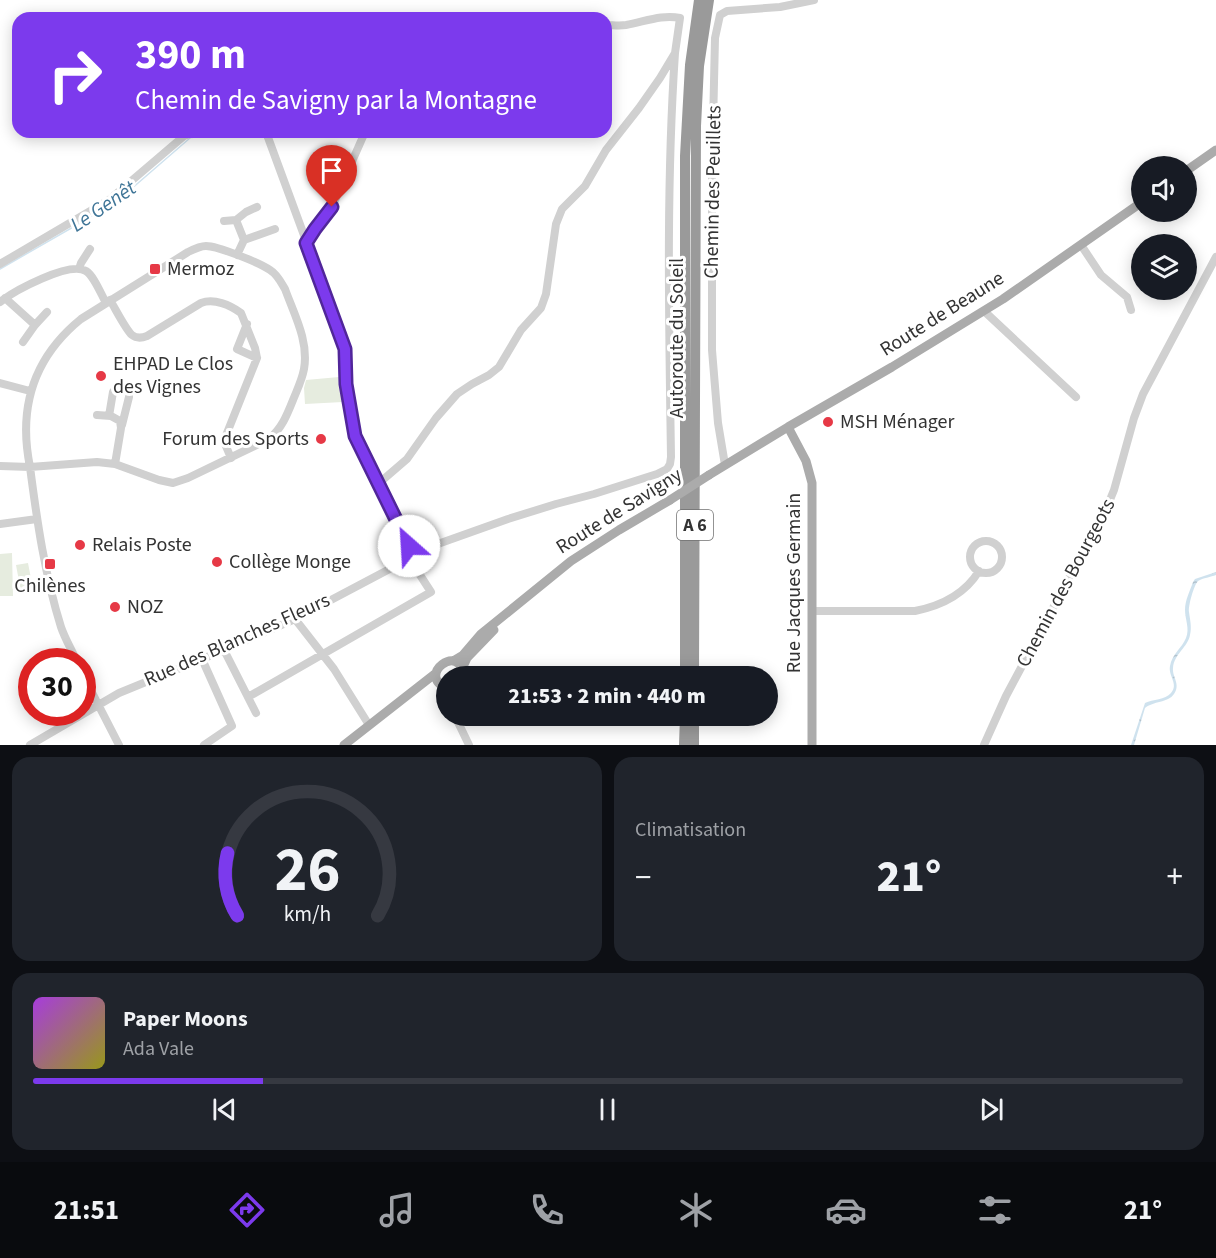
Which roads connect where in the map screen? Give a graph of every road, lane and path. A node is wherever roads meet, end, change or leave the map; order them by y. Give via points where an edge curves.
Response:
1 (699, 0) edge
2 (709, 0) edge
3 (814, 0) edge
4 (612, 25) edge
5 (675, 53) junction
6 (182, 138) edge
7 (268, 138) edge
8 (362, 138) edge
9 (1216, 150) edge
10 (1197, 163) edge
11 (257, 207) dead end
12 (1131, 210) edge
13 (236, 220) junction
14 (224, 221) dead end
15 (275, 229) dead end
16 (244, 240) junction
17 (306, 243) junction
18 (1081, 245) junction
19 (90, 249) dead end
20 (237, 255) junction
21 (1216, 257) edge
22 (0, 264) edge
23 (79, 269) junction
24 (2, 300) edge
25 (108, 302) junction
26 (1131, 310) dead end
27 (984, 311) junction
28 (48, 312) dead end
29 (35, 324) junction
30 (247, 324) junction
31 (23, 342) dead end
32 (257, 358) junction
33 (0, 383) edge
34 (30, 391) junction
35 (113, 392) dead end
36 (129, 397) dead end
37 (1076, 397) dead end
38 (97, 415) dead end
39 (109, 416) junction
40 (122, 425) junction
41 (788, 427) junction
42 (756, 446) joint
43 (231, 458) junction
44 (115, 464) junction
45 (725, 465) junction
46 (0, 466) edge
47 (30, 467) junction
48 (378, 484) junction
49 (37, 519) junction
50 (0, 524) edge
51 (411, 557) junction
52 (979, 571) junction
53 (813, 611) junction
54 (295, 619) junction
55 (475, 641) junction
56 (71, 648) edge
57 (224, 650) junction
58 (322, 654) junction
59 (202, 659) junction
60 (453, 662) junction
61 (439, 666) edge
62 (460, 666) edge
63 (465, 666) edge
64 (685, 666) edge
65 (694, 666) edge
66 (436, 673) edge
67 (420, 686) junction
68 (436, 688) edge
69 (248, 697) junction
70 (96, 701) edge
71 (98, 705) junction
72 (256, 713) dead end
73 (369, 725) junction
74 (460, 726) edge
75 (685, 726) edge
76 (694, 726) edge
77 (30, 745) edge
78 (119, 745) edge
79 (204, 745) edge
80 (344, 745) edge
81 (469, 745) edge
82 (684, 745) edge
83 (694, 745) edge
84 (812, 745) edge
85 (984, 745) edge

1 - 64 highway, Autoroute du Soleil / A 6 via 690,65 686,145
2 - 65 highway, Autoroute du Soleil / A 6 via 699,66 696,126
3 - 45 street, Chemin des Peuillets via 727,11 719,17 714,64 711,320
4 - 5 street via 680,18
5 - 48 street via 585,186 559,214 541,308 521,330 499,367 457,394 407,459
5 - 51 street, Rue des Blanches Fleurs via 669,210 670,464 657,474 498,522
6 - 22 street via 109,200
7 - 17 street
8 - 17 street via 332,207
9 - 10 main road
11 - 13 street
12 - 18 main road, Route de Beaune
13 - 14 street
13 - 16 street
15 - 16 street
16 - 20 street
17 - 48 street via 344,344 343,367 355,436
18 - 26 street via 1101,274 1127,297
18 - 27 main road, Route de Beaune
19 - 23 street
20 - 25 street via 213,247 196,248
20 - 43 street via 269,269 281,282 303,337 307,369 279,430
21 - 85 street, Chemin des Bourgeots via 1143,394 1107,507
23 - 24 street via 30,283
23 - 25 street via 89,273
24 - 29 street
25 - 30 street via 136,337 147,336 207,300 238,310
25 - 34 street via 65,333 41,365
27 - 37 street
27 - 41 main road, Route de Beaune
28 - 29 street
29 - 31 street
30 - 32 street
30 - 32 street via 237,349
32 - 43 street via 225,438
33 - 34 street
34 - 47 street via 26,426
35 - 39 street
36 - 40 street
38 - 39 street
39 - 40 street
40 - 44 street
41 - 42 main road, Route de Beaune
41 - 53 main road, Rue Jacques Germain via 811,477
42 - 45 main road, Route de Savigny
43 - 44 street via 173,483
44 - 47 street
45 - 55 main road, Route de Savigny, bridge via 571,561
46 - 47 street
47 - 49 street
48 - 51 street
49 - 50 street
49 - 56 street via 62,629
51 - 54 street, Rue des Blanches Fleurs
51 - 58 street via 431,592
52 - 52 street via 990,572 999,566 1002,555 993,543 982,542 972,552 972,563
52 - 53 street via 963,590 928,608
53 - 84 main road, Rue Jacques Germain
54 - 57 street, Rue des Blanches Fleurs
54 - 58 street
55 - 60 main road, Route de Savigny
55 - 63 main road, Route de Savigny
57 - 59 street, Rue des Blanches Fleurs
57 - 69 street
58 - 69 street
58 - 73 street
59 - 71 street, Rue des Blanches Fleurs via 130,687
59 - 79 street via 232,726
60 - 61 main road, Route de Savigny
60 - 62 main road
66 - 67 main road
67 - 68 main road
67 - 73 main road
69 - 72 street
70 - 71 street
71 - 77 street, Rue des Blanches Fleurs
71 - 78 street
73 - 80 main road
74 - 81 street
75 - 82 highway
76 - 83 highway

